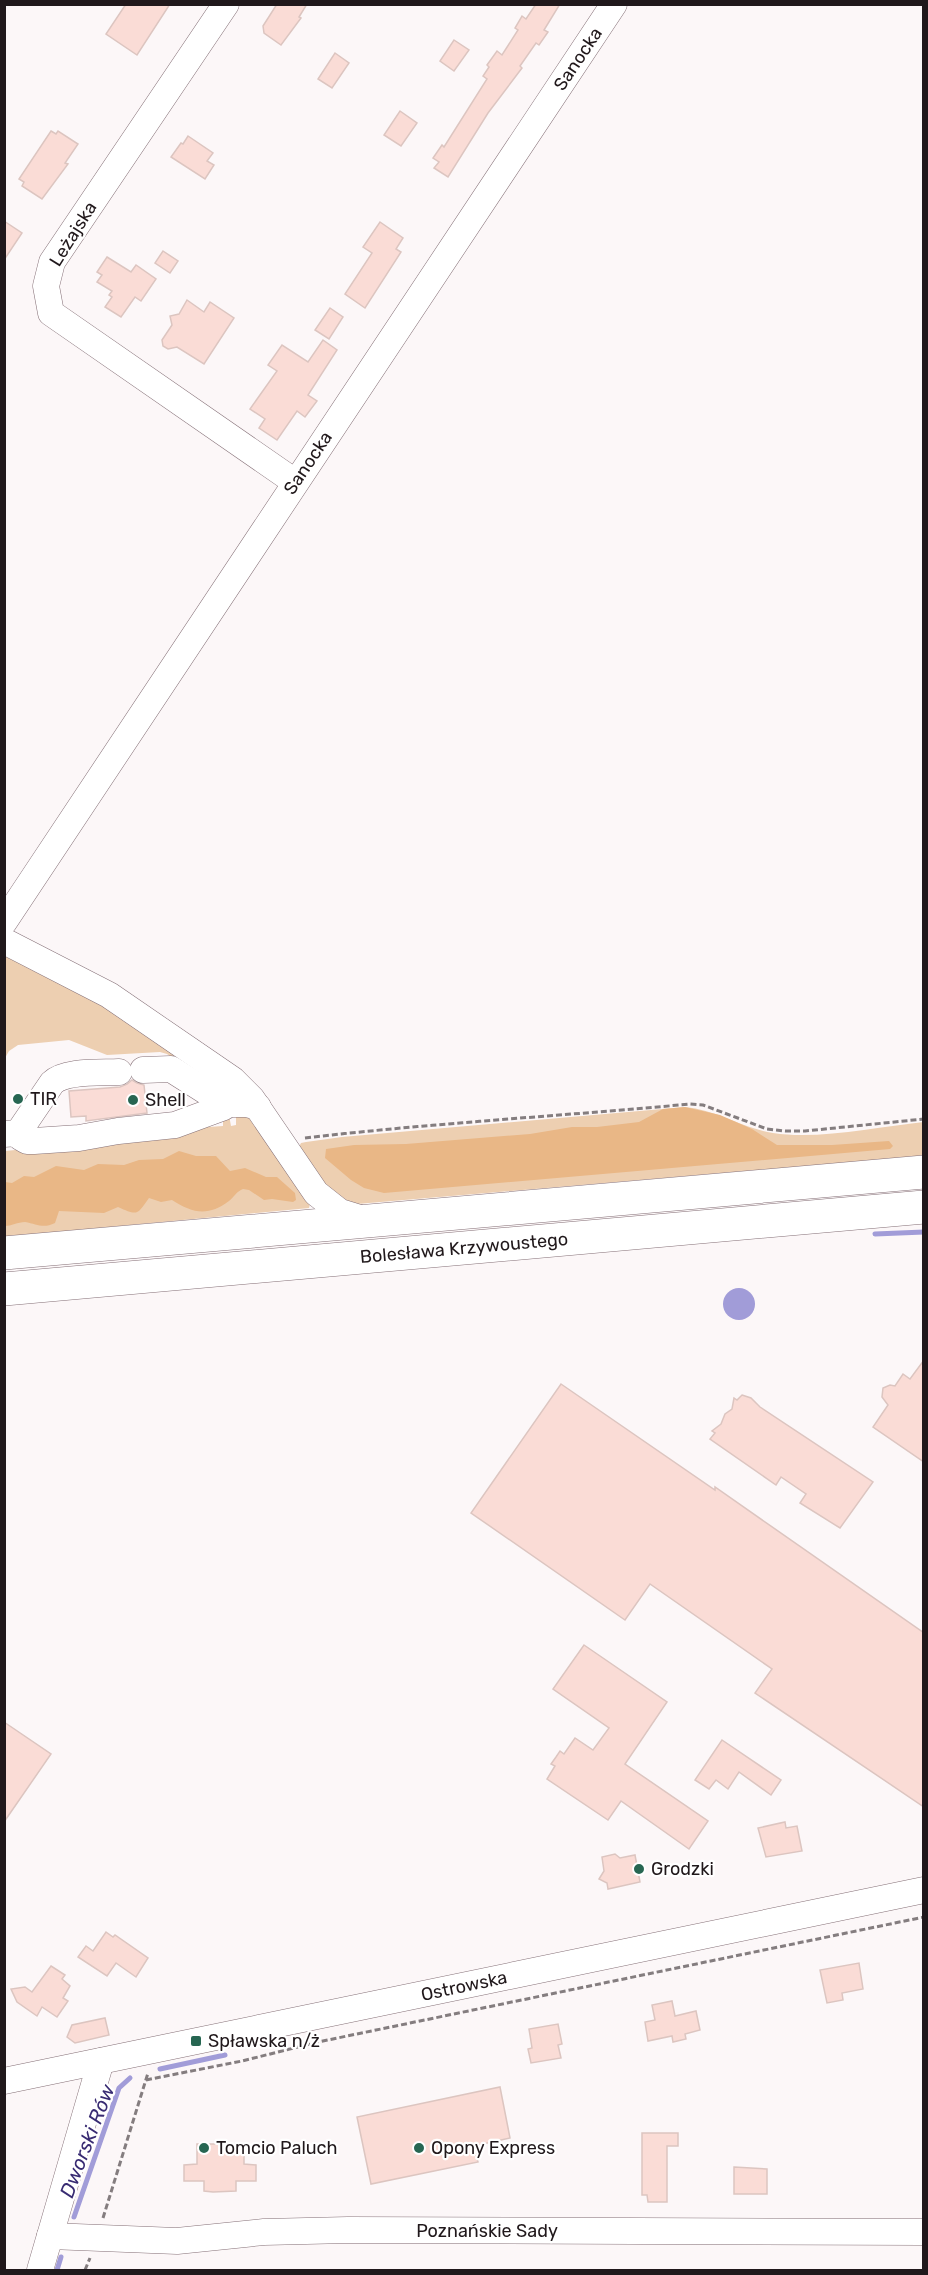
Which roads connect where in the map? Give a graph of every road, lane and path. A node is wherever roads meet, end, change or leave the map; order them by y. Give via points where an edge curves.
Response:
1 (226, 4) edge
2 (614, 4) edge
3 (295, 482) junction
4 (4, 922) edge
5 (4, 941) edge
6 (226, 1104) junction
7 (258, 1107) junction
8 (924, 1119) edge
9 (11, 1133) edge
10 (305, 1138) dead end
11 (924, 1172) edge
12 (924, 1207) edge
13 (369, 1220) junction
14 (4, 1253) edge
15 (4, 1289) edge
16 (924, 1890) edge
17 (924, 1917) edge
18 (145, 2052) junction
19 (101, 2061) junction
20 (146, 2080) junction
21 (4, 2081) edge
22 (924, 2232) edge
23 (50, 2236) junction
24 (99, 2239) junction
25 (40, 2271) edge
26 (85, 2271) edge

1 - 3 street, Leżajska via 52,262 46,286 51,313
2 - 3 street, Sanocka
3 - 4 street, Sanocka
5 - 7 street via 109,995 233,1080
6 - 7 street
6 - 9 street via 175,1125 79,1138 34,1142
6 - 9 street via 171,1069 66,1075 57,1078
7 - 13 street via 319,1196 340,1212
8 - 10 path via 785,1131 690,1104
11 - 13 main road, Bolesława Krzywoustego
12 - 15 main road, Bolesława Krzywoustego
13 - 14 main road, Bolesława Krzywoustego
16 - 18 street, Ostrowska
17 - 20 path
18 - 19 street, Ostrowska
18 - 20 path
19 - 21 street, Ostrowska
19 - 23 street
20 - 24 path
22 - 24 street, Poznańskie Sady via 348,2230 264,2232 177,2241
23 - 24 street, Poznańskie Sady
23 - 25 street
24 - 26 path

